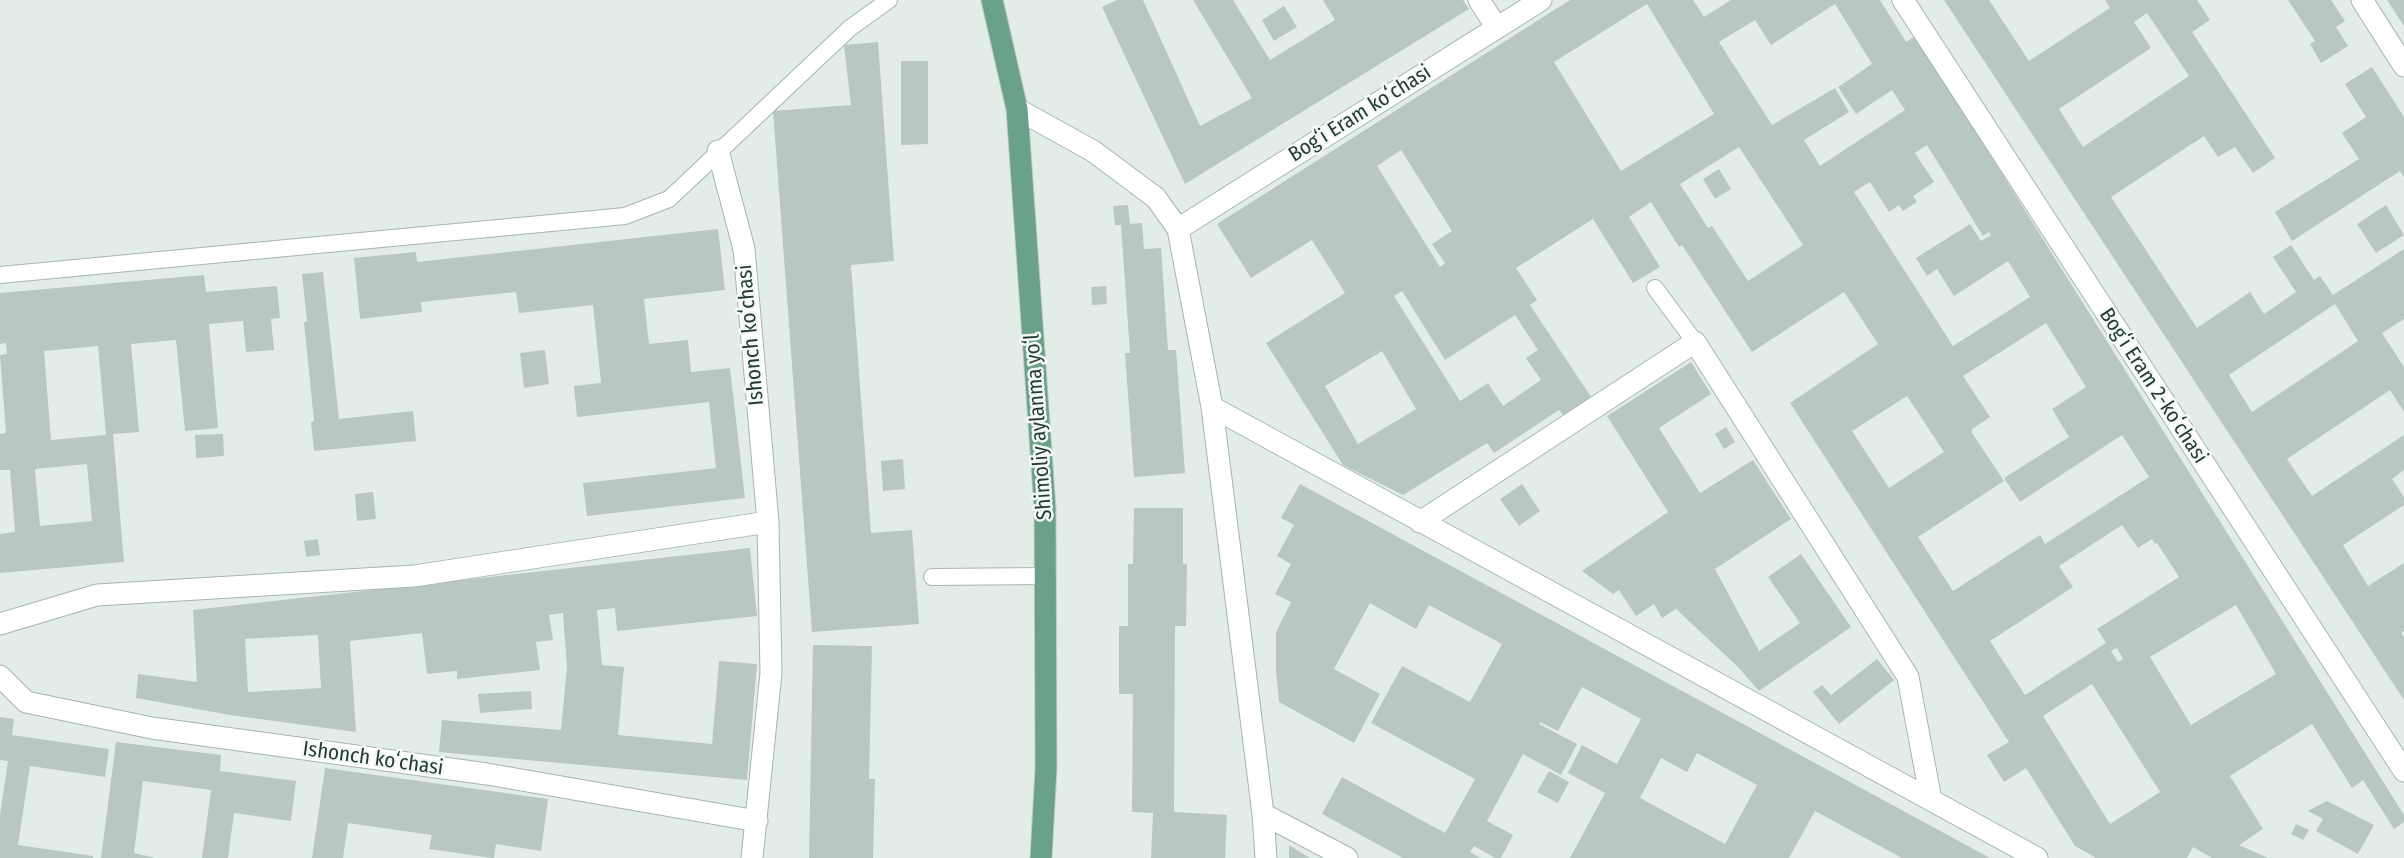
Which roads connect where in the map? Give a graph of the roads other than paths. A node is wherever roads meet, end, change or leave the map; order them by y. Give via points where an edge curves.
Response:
1 (889, 0) edge
2 (992, 0) edge
3 (1479, 0) edge
4 (1541, 0) edge
5 (1903, 0) edge
6 (2362, 0) edge
7 (1497, 28) junction
8 (2404, 66) edge
9 (1017, 108) junction
10 (718, 151) junction
11 (1178, 229) junction
12 (0, 275) edge
13 (1655, 288) dead end
14 (1695, 342) junction
15 (1212, 407) junction
16 (768, 522) junction
17 (1420, 522) junction
18 (1045, 576) junction
19 (932, 578) dead end
20 (0, 624) edge
21 (0, 676) edge
22 (2404, 771) edge
23 (1931, 800) junction
24 (1263, 814) junction
25 (757, 821) junction
26 (752, 858) edge
27 (1041, 858) edge
28 (1266, 858) edge
29 (1347, 858) edge
30 (2037, 858) edge

1 - 10 lane via 850,28
2 - 9 main road, Shimoliy aylanma yoʻl
3 - 7 street
4 - 7 street, Bogʻi Eram koʻchasi
5 - 22 street, Bogʻi Eram 2-koʻchasi
6 - 8 street
7 - 11 street, Bogʻi Eram koʻchasi
9 - 11 street via 1093,151 1156,198
9 - 18 main road, Shimoliy aylanma yoʻl via 1045,509
10 - 12 lane via 669,199 625,216
10 - 16 street, Ishonch koʻchasi via 744,249
11 - 15 street
13 - 14 lane
14 - 17 street
14 - 23 street via 1908,677
15 - 17 street
15 - 24 street
16 - 20 street via 414,576 97,595
16 - 25 street, Ishonch koʻchasi via 771,673
17 - 23 street
18 - 19 lane
18 - 27 main road, Shimoliy aylanma yoʻl via 1046,768
21 - 25 street, Ishonch koʻchasi via 26,702 152,728 486,774
23 - 30 street
24 - 28 street
24 - 29 street
25 - 26 street, Ishonch koʻchasi

